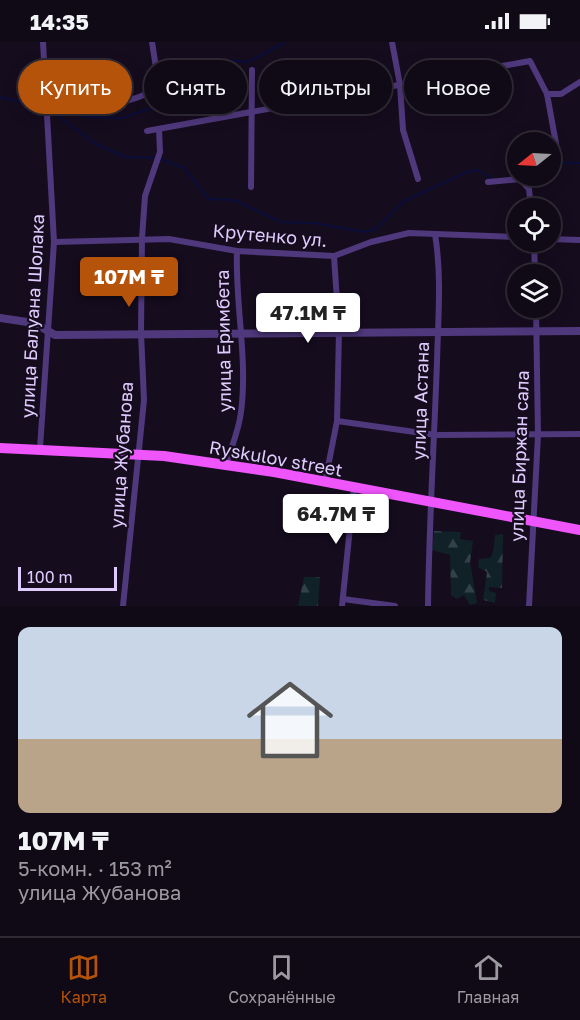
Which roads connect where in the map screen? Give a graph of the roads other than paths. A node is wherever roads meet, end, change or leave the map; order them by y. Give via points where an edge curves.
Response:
1 (43, 42) edge
2 (152, 42) edge
3 (392, 42) edge
4 (44, 60) edge
5 (252, 70) dead end
6 (580, 82) edge
7 (400, 86) junction
8 (547, 94) junction
9 (132, 100) edge
10 (253, 112) junction
11 (47, 114) edge
12 (159, 129) junction
13 (147, 131) dead end
14 (554, 132) edge
15 (418, 179) dead end
16 (488, 182) dead end
17 (251, 187) dead end
18 (530, 198) edge
19 (435, 234) junction
20 (507, 237) edge
21 (142, 238) junction
22 (561, 239) edge
23 (580, 240) edge
24 (54, 242) junction
25 (237, 251) junction
26 (334, 256) junction
27 (0, 318) edge
28 (536, 318) edge
29 (48, 330) junction
30 (339, 331) junction
31 (580, 331) edge
32 (241, 332) junction
33 (537, 332) junction
34 (141, 333) junction
35 (438, 334) junction
36 (337, 421) junction
37 (580, 434) edge
38 (436, 435) junction
39 (538, 435) junction
40 (0, 448) edge
41 (40, 448) junction
42 (138, 454) junction
43 (226, 465) junction
44 (326, 482) junction
45 (354, 488) junction
46 (429, 502) junction
47 (532, 521) junction
48 (580, 530) edge
49 (342, 602) edge
50 (123, 606) edge
51 (394, 606) edge
52 (428, 606) edge
53 (529, 606) edge

1 - 4 street, улица Балуана Шолака
2 - 9 street via 159,87
3 - 7 street
5 - 10 street
6 - 8 street via 561,94
7 - 8 street via 530,61
7 - 10 street
7 - 15 street via 403,130
8 - 14 street
10 - 12 street
10 - 17 street
11 - 24 street, улица Балуана Шолака
12 - 13 street
12 - 21 street, улица Жубанова via 160,152 145,196
16 - 18 street via 520,179 529,189
19 - 20 street, Крутенко ул.
19 - 26 street, Крутенко ул. via 409,233
19 - 35 street, улица Астана via 441,267
21 - 24 street, Крутенко ул.
21 - 25 street, Крутенко ул.
21 - 34 street, улица Жубанова
22 - 23 street
24 - 29 street, улица Балуана Шолака
25 - 26 street, Крутенко ул.
25 - 32 street, улица Еримбета
26 - 30 street
27 - 29 street via 34,323
28 - 33 street, улица Биржан сала
29 - 34 street via 55,335
29 - 41 street, улица Балуана Шолака
30 - 32 street
30 - 35 street
30 - 36 street
31 - 33 street
32 - 34 street
32 - 43 street, улица Еримбета via 241,412
33 - 35 street
33 - 39 street, улица Биржан сала
34 - 42 street, улица Жубанова via 144,400
35 - 38 street, улица Астана
36 - 38 street
36 - 44 street
37 - 39 street
38 - 39 street
38 - 46 street, улица Астана
39 - 47 street, улица Биржан сала
40 - 41 main road, Ryskulov street
41 - 42 main road, Ryskulov street
42 - 43 main road, Ryskulov street
42 - 50 street, улица Жубанова
43 - 44 main road, Ryskulov street
44 - 45 main road, Ryskulov street
45 - 46 main road, Ryskulov street
45 - 49 street
46 - 47 main road, Ryskulov street
46 - 52 street, улица Астана
47 - 48 main road, Ryskulov street
47 - 53 street, улица Биржан сала
49 - 51 street

